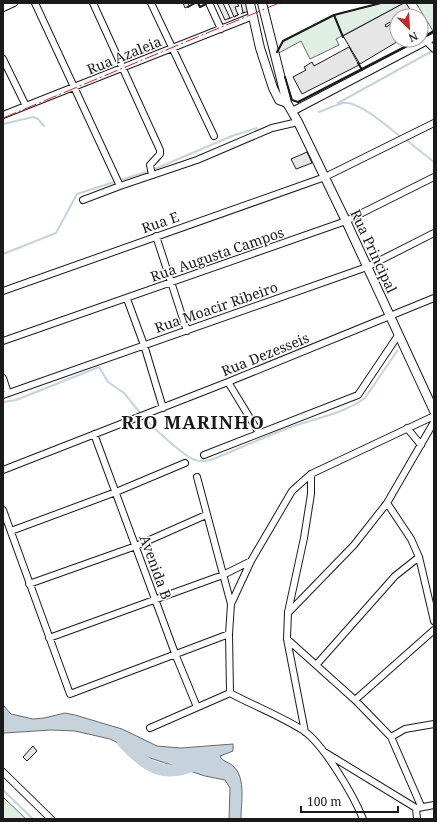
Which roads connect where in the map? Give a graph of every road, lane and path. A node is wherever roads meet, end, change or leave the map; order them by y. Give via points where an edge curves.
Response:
1 (14, 3) edge
2 (35, 3) edge
3 (93, 3) edge
4 (151, 3) edge
5 (209, 3) edge
6 (250, 3) edge
7 (262, 3) edge
8 (3, 8) edge
9 (253, 16) junction
10 (222, 29) junction
11 (414, 48) edge
12 (172, 49) junction
13 (3, 58) edge
14 (122, 68) junction
15 (74, 87) junction
16 (287, 103) junction
17 (26, 106) junction
18 (3, 115) edge
19 (295, 116) junction
20 (434, 123) edge
21 (214, 136) dead end
22 (151, 172) junction
23 (325, 177) junction
24 (434, 177) edge
25 (119, 183) junction
26 (82, 200) dead end
27 (346, 221) junction
28 (434, 233) edge
29 (156, 236) junction
30 (367, 267) junction
31 (172, 283) junction
32 (3, 291) edge
33 (127, 298) junction
34 (434, 298) edge
35 (391, 316) junction
36 (187, 331) junction
37 (399, 334) junction
38 (3, 341) edge
39 (144, 345) junction
40 (3, 378) edge
41 (228, 382) junction
42 (5, 394) edge
43 (163, 408) junction
44 (434, 411) edge
45 (434, 416) edge
46 (434, 422) edge
47 (407, 428) junction
48 (259, 433) junction
49 (94, 434) junction
50 (420, 445) junction
51 (204, 455) dead end
52 (185, 463) dead end
53 (3, 470) edge
54 (311, 474) junction
55 (197, 477) dead end
56 (116, 492) junction
57 (387, 503) junction
58 (3, 510) edge
59 (206, 516) junction
60 (11, 531) junction
61 (136, 546) junction
62 (419, 557) junction
63 (252, 561) junction
64 (223, 575) junction
65 (29, 584) junction
66 (155, 599) junction
67 (231, 604) junction
68 (288, 612) junction
69 (434, 621) edge
70 (434, 630) edge
71 (229, 634) junction
72 (49, 638) junction
73 (287, 639) junction
74 (176, 656) junction
75 (317, 664) junction
76 (230, 694) junction
77 (355, 700) junction
78 (197, 707) junction
79 (434, 724) edge
80 (150, 728) dead end
81 (305, 732) junction
82 (391, 737) junction
83 (322, 750) junction
84 (3, 772) edge
85 (434, 805) edge
86 (418, 807) junction
87 (51, 819) edge
88 (363, 819) edge
89 (418, 819) edge

1 - 8 street
2 - 15 street
3 - 14 street
4 - 12 street
5 - 10 street
6 - 9 main road, Rua Principal
7 - 16 main road, Rua Principal
9 - 10 street, Rua Azaleia
9 - 16 main road, Rua Principal via 273,88 279,100
10 - 12 street, Rua Azaleia
11 - 19 street
12 - 14 street, Rua Azaleia
12 - 21 street
13 - 17 street
14 - 15 street, Rua Azaleia
14 - 22 street via 160,150 160,154 151,163
15 - 17 street, Rua Azaleia
15 - 25 street
16 - 19 main road, Rua Principal
17 - 18 street, Rua Azaleia
19 - 22 street via 197,160
19 - 23 main road, Rua Principal
20 - 23 street, Rua E
22 - 25 street
23 - 27 main road, Rua Principal
23 - 29 street, Rua E
24 - 27 street, Rua Augusta Campos
25 - 26 street
27 - 30 main road, Rua Principal
27 - 31 street, Rua Augusta Campos
28 - 30 street, Rua Moacir Ribeiro
29 - 31 street
29 - 32 street, Rua E
30 - 35 main road, Rua Principal
30 - 36 street, Rua Moacir Ribeiro
31 - 33 street, Rua Augusta Campos
31 - 36 street
33 - 38 street, Rua Augusta Campos
33 - 39 street
34 - 35 street, Rua Dezesseis
35 - 37 main road, Rua Principal
35 - 41 street, Rua Dezesseis
36 - 39 street, Rua Moacir Ribeiro
37 - 44 main road, Rua Principal
37 - 48 street via 358,395
39 - 42 street, Rua Moacir Ribeiro
39 - 43 street
40 - 42 street
41 - 43 street, Rua Dezesseis
41 - 48 street
43 - 49 street, Rua Dezesseis
45 - 47 street
46 - 50 street
47 - 50 street
47 - 54 street
48 - 51 street
49 - 53 street, Rua Dezesseis
49 - 56 street, Avenida B
50 - 57 street
52 - 56 street
54 - 63 street via 292,491
54 - 68 street via 311,494 304,538
55 - 59 street
56 - 60 street
56 - 61 street, Avenida B
57 - 62 street via 408,533
57 - 68 street via 354,545
58 - 60 street
59 - 61 street
59 - 64 street
60 - 65 street
61 - 65 street
61 - 66 street, Avenida B
62 - 69 street
62 - 75 street via 395,576
63 - 64 street
63 - 67 street
64 - 66 street
64 - 67 street
65 - 72 street
66 - 72 street
66 - 74 street, Avenida B
67 - 71 street
68 - 73 street
70 - 77 street
71 - 74 street
71 - 76 street
72 - 74 street via 70,694
73 - 75 street
73 - 81 street
74 - 78 street, Avenida B
75 - 77 street
76 - 78 street
76 - 81 street
77 - 82 street
78 - 80 street
79 - 82 street via 405,729
81 - 83 street
82 - 86 street
83 - 86 street
83 - 88 street via 350,793
84 - 87 street
85 - 86 street
86 - 89 street

